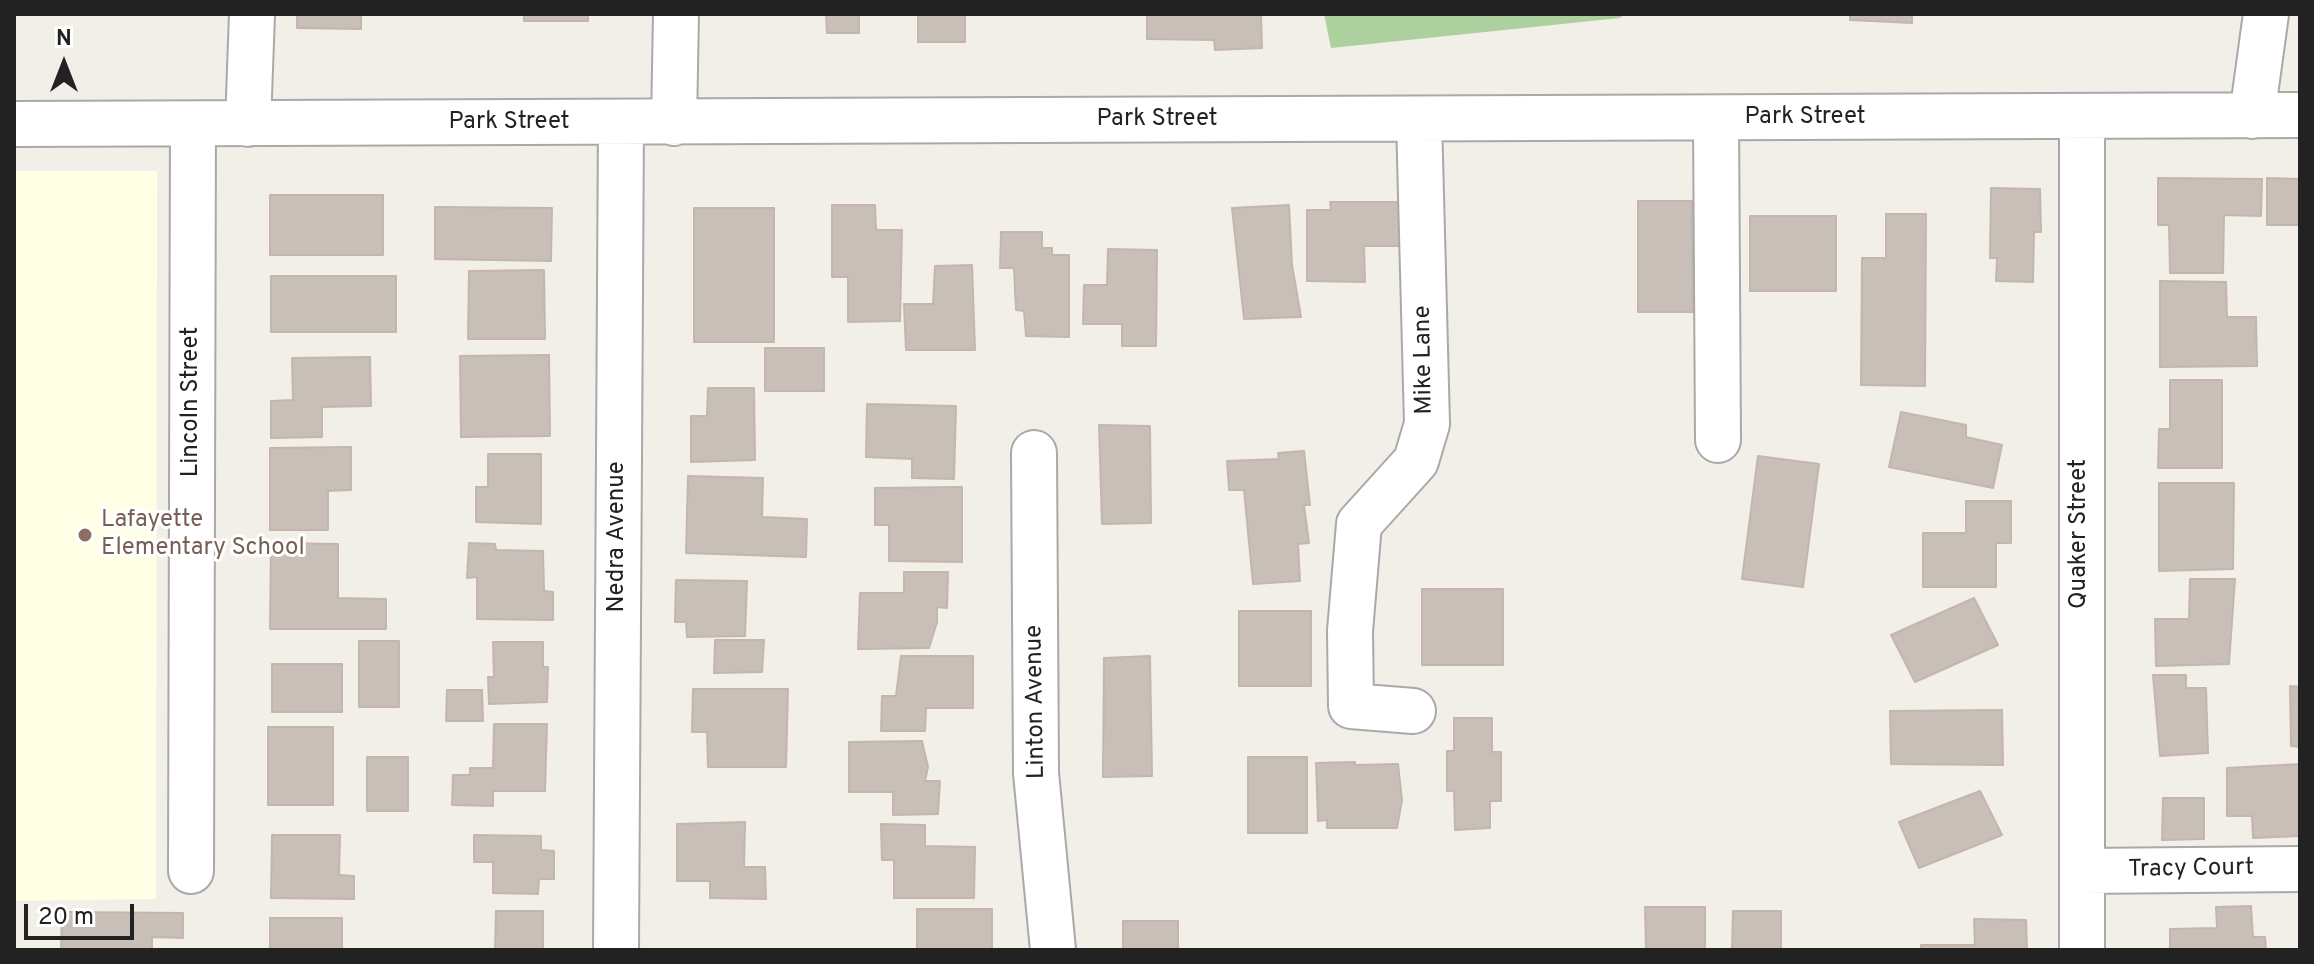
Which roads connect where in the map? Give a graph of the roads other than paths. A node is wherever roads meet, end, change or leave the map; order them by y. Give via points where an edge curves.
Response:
1 (252, 14) edge
2 (676, 14) edge
3 (2266, 14) edge
4 (2300, 115) edge
5 (2252, 116) junction
6 (1716, 118) junction
7 (1419, 119) junction
8 (2082, 119) junction
9 (621, 123) junction
10 (674, 123) junction
11 (14, 124) edge
12 (193, 124) junction
13 (248, 124) junction
14 (1718, 440) dead end
15 (1034, 453) dead end
16 (1413, 711) dead end
17 (2300, 869) edge
18 (191, 871) dead end
19 (2082, 871) junction
20 (616, 950) edge
21 (1053, 950) edge
22 (2082, 950) edge

1 - 13 street
2 - 10 street
3 - 5 street
4 - 5 street, Park Street
5 - 8 street, Park Street
6 - 7 street, Park Street
6 - 8 street, Park Street
6 - 14 street
7 - 10 street, Park Street
7 - 16 street, Mike Lane via 1427,424 1416,461 1359,524 1350,631 1351,706
8 - 19 street, Quaker Street
9 - 10 street, Park Street
9 - 13 street, Park Street
9 - 20 street, Nedra Avenue
11 - 12 street, Park Street
12 - 13 street, Park Street
12 - 18 street, Lincoln Street
15 - 21 street, Linton Avenue via 1036,773
17 - 19 street, Tracy Court
19 - 22 street, Quaker Street

